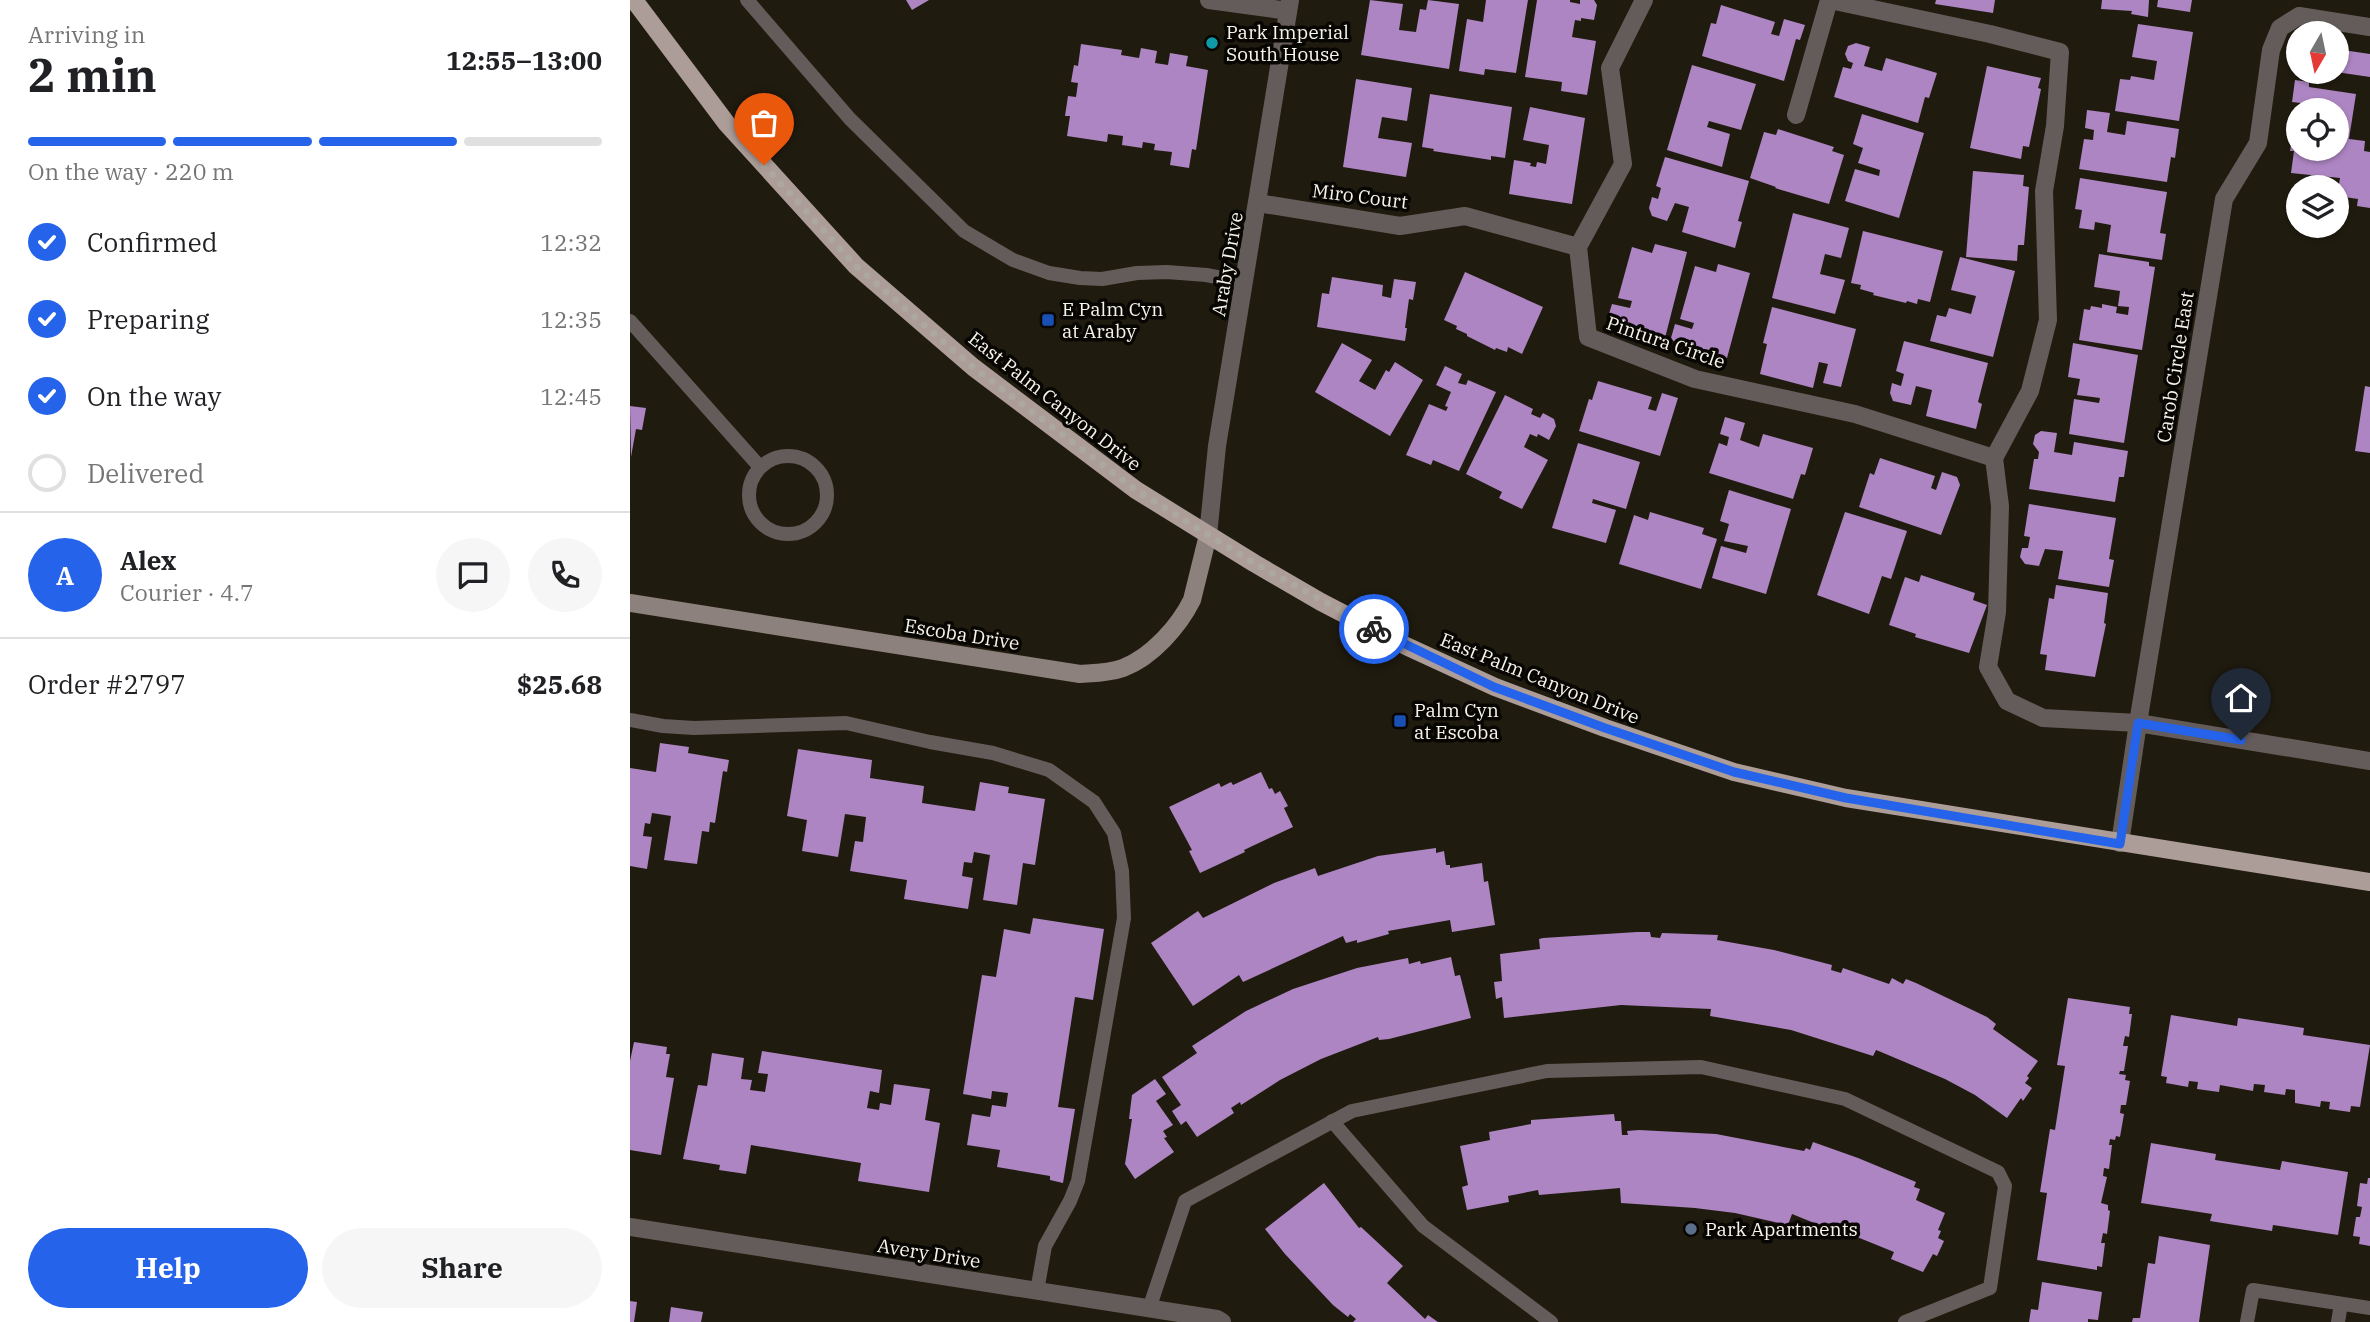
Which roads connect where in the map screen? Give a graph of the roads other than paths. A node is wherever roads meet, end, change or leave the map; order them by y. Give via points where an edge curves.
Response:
1 (634, 0) edge
2 (747, 0) edge
3 (1209, 0) edge
4 (1644, 0) edge
5 (1830, 0) edge
6 (1289, 6) edge
7 (2370, 27) edge
8 (1796, 115) dead end
9 (1258, 203) junction
10 (1578, 247) junction
11 (1245, 282) junction
12 (630, 321) edge
13 (1994, 458) junction
14 (760, 467) junction
15 (1208, 535) junction
16 (630, 603) edge
17 (630, 720) edge
18 (2138, 723) junction
19 (2370, 761) edge
20 (2120, 844) junction
21 (2370, 882) edge
22 (1332, 1121) junction
23 (630, 1227) edge
24 (1037, 1291) junction
25 (2341, 1304) junction
26 (2370, 1308) edge
27 (1149, 1309) junction
28 (1222, 1322) edge
29 (1551, 1322) edge
30 (1905, 1322) edge
31 (2247, 1322) edge
32 (2338, 1322) edge

1 - 15 main road, East Palm Canyon Drive via 727,124 856,266 973,367 1136,490
2 - 11 lane via 859,129 964,231 1013,260 1080,278 1167,272
3 - 6 street
4 - 10 street via 1610,68 1623,164
5 - 8 street
5 - 13 street via 2060,52 2044,191 2048,320 2030,391
6 - 9 street, Araby Drive
7 - 18 street, Carob Circle East via 2299,16 2280,28 2271,50 2258,143 2224,199
9 - 10 street, Miro Court via 1400,226 1465,216
9 - 11 street, Araby Drive
10 - 13 street, Pintura Circle via 1588,337 1695,379 1855,414
11 - 15 street, Araby Drive via 1217,446
12 - 14 lane
13 - 18 street via 2000,506 1997,612 1988,667 2007,701 2043,718
14 - 14 lane via 748,489 752,513 769,531 794,534 816,524 827,502 824,477 806,460 782,456
15 - 16 street, Escoba Drive via 1187,610 1151,651 1124,667 1102,673 1080,674
15 - 20 main road, East Palm Canyon Drive via 1321,602 1494,687 1734,772 1846,798
17 - 24 lane via 694,728 846,723 993,753 1049,770 1094,802 1114,833 1122,871 1124,918 1078,1181 1045,1246
18 - 19 street
18 - 20 street, Carob Circle East
20 - 21 main road, East Palm Canyon Drive
22 - 27 lane via 1185,1201
22 - 29 lane via 1423,1226
22 - 30 lane via 1352,1111 1547,1071 1701,1067 1845,1099 1998,1172 2005,1186 1990,1288
23 - 24 street, Avery Drive
24 - 27 street, Avery Drive
25 - 26 lane
25 - 31 lane via 2253,1290
25 - 32 lane
27 - 28 street, Avery Drive

